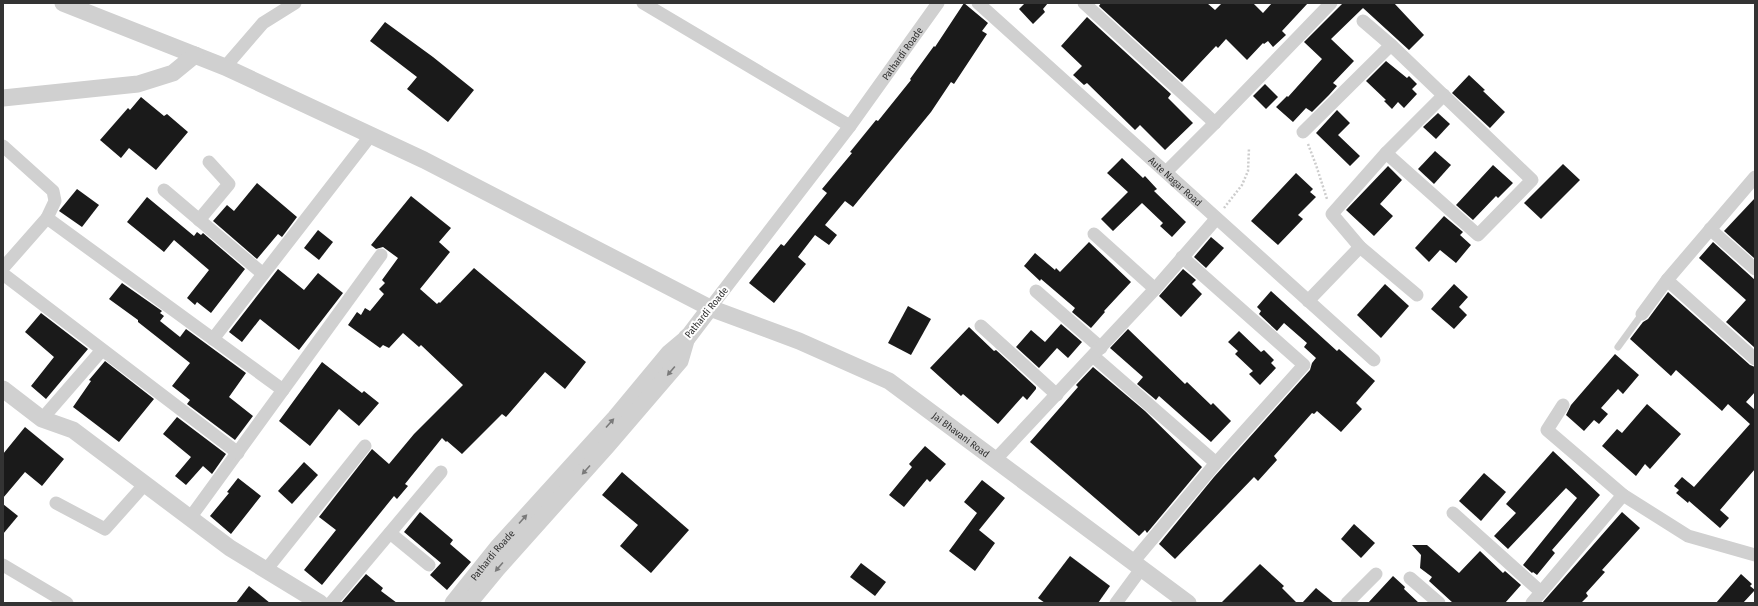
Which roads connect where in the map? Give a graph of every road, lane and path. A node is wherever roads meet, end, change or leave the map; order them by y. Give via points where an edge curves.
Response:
1 (65, 3) edge
2 (643, 3) edge
3 (938, 3) edge
4 (978, 3) edge
5 (1331, 3) edge
6 (290, 4) edge
7 (1089, 5) edge
8 (1363, 21) dead end
9 (1391, 45) junction
10 (195, 56) junction
11 (224, 67) junction
12 (1444, 95) junction
13 (3, 98) edge
14 (1215, 123) junction
15 (850, 126) junction
16 (1303, 132) joint
17 (371, 135) junction
18 (3, 146) edge
19 (1249, 148) dead end
20 (1386, 153) junction
21 (209, 162) dead end
22 (1166, 172) junction
23 (1755, 177) edge
24 (164, 190) dead end
25 (1332, 214) junction
26 (47, 218) junction
27 (1216, 219) junction
28 (199, 220) junction
29 (1710, 229) junction
30 (1094, 234) dead end
31 (1360, 246) junction
32 (381, 255) dead end
33 (1182, 257) junction
34 (3, 268) edge
35 (1755, 269) edge
36 (3, 274) edge
37 (263, 274) junction
38 (1668, 280) junction
39 (1155, 289) junction
40 (1036, 291) dead end
41 (1417, 295) dead end
42 (1308, 301) junction
43 (710, 308) junction
44 (1642, 314) joint
45 (981, 326) dead end
46 (688, 337) junction
47 (213, 339) junction
48 (1618, 347) dead end
49 (102, 350) junction
50 (1097, 352) junction
51 (1755, 359) edge
52 (1374, 360) dead end
53 (3, 389) edge
54 (284, 390) junction
55 (1056, 395) junction
56 (1563, 405) dead end
57 (42, 419) junction
58 (366, 446) dead end
59 (238, 453) junction
60 (995, 460) junction
61 (1216, 463) junction
62 (441, 472) dead end
63 (145, 484) junction
64 (1623, 495) junction
65 (56, 503) dead end
66 (1453, 513) dead end
67 (190, 518) junction
68 (390, 533) junction
69 (1755, 555) edge
70 (3, 565) edge
71 (429, 565) dead end
72 (1137, 565) junction
73 (266, 570) junction
74 (1376, 574) dead end
75 (1410, 578) dead end
76 (1541, 592) junction
77 (67, 603) edge
78 (320, 603) edge
79 (331, 603) edge
80 (453, 603) edge
81 (469, 603) edge
82 (1116, 603) edge
83 (1188, 603) edge
84 (1347, 603) edge
85 (1439, 603) edge
86 (1532, 603) edge

1 - 10 street, Jai Bhavani Road
2 - 15 street
3 - 15 street, Pathardi Roade
4 - 22 street, Aute Nagar Road
5 - 14 street
6 - 11 street via 263,23
7 - 14 street
8 - 9 street
9 - 12 street
9 - 16 street
10 - 11 street, Jai Bhavani Road
10 - 13 street via 173,73 138,84
11 - 17 street, Jai Bhavani Road
12 - 20 street
12 - 20 street via 1532,180 1478,235
14 - 22 street
15 - 43 street, Pathardi Roade
16 - 25 path
17 - 37 street
17 - 43 street, Jai Bhavani Road
18 - 26 street via 53,191 55,201
19 - 27 path via 1248,171 1242,185
20 - 25 street
21 - 28 street via 229,184
22 - 27 street, Aute Nagar Road
23 - 29 street
24 - 28 street
25 - 31 street
26 - 34 street
26 - 47 street
27 - 33 street
27 - 42 street, Aute Nagar Road
28 - 37 street
29 - 35 street
29 - 38 street
30 - 39 street
31 - 41 street
31 - 42 street
32 - 54 street
33 - 39 street
33 - 61 street via 1304,365
36 - 49 street
37 - 47 street
38 - 44 street
38 - 51 street
39 - 50 street
40 - 50 street
42 - 52 street, Aute Nagar Road
43 - 46 street, Pathardi Roade
43 - 60 street, Jai Bhavani Road via 799,341 889,381
44 - 48 lane
45 - 55 street
80 -> 46 street, Pathardi Roade via 511,532 615,418 669,353
46 -> 81 street via 680,360
47 - 54 street
49 - 57 street
49 - 59 street
50 - 55 street
50 - 61 street
53 - 57 street
54 - 59 street
55 - 60 street
56 - 64 street via 1547,430
57 - 63 street via 73,430
58 - 73 street
59 - 67 street
60 - 72 street, Jai Bhavani Road
61 - 72 street
62 - 68 street
63 - 65 street via 105,529
63 - 67 street
64 - 69 street via 1688,536
64 - 76 street
66 - 76 street
67 - 73 street via 230,548
68 - 71 street
68 - 79 street
70 - 77 street
72 - 82 street
72 - 83 street, Jai Bhavani Road
73 - 78 street
74 - 84 street
75 - 85 street
76 - 86 street

